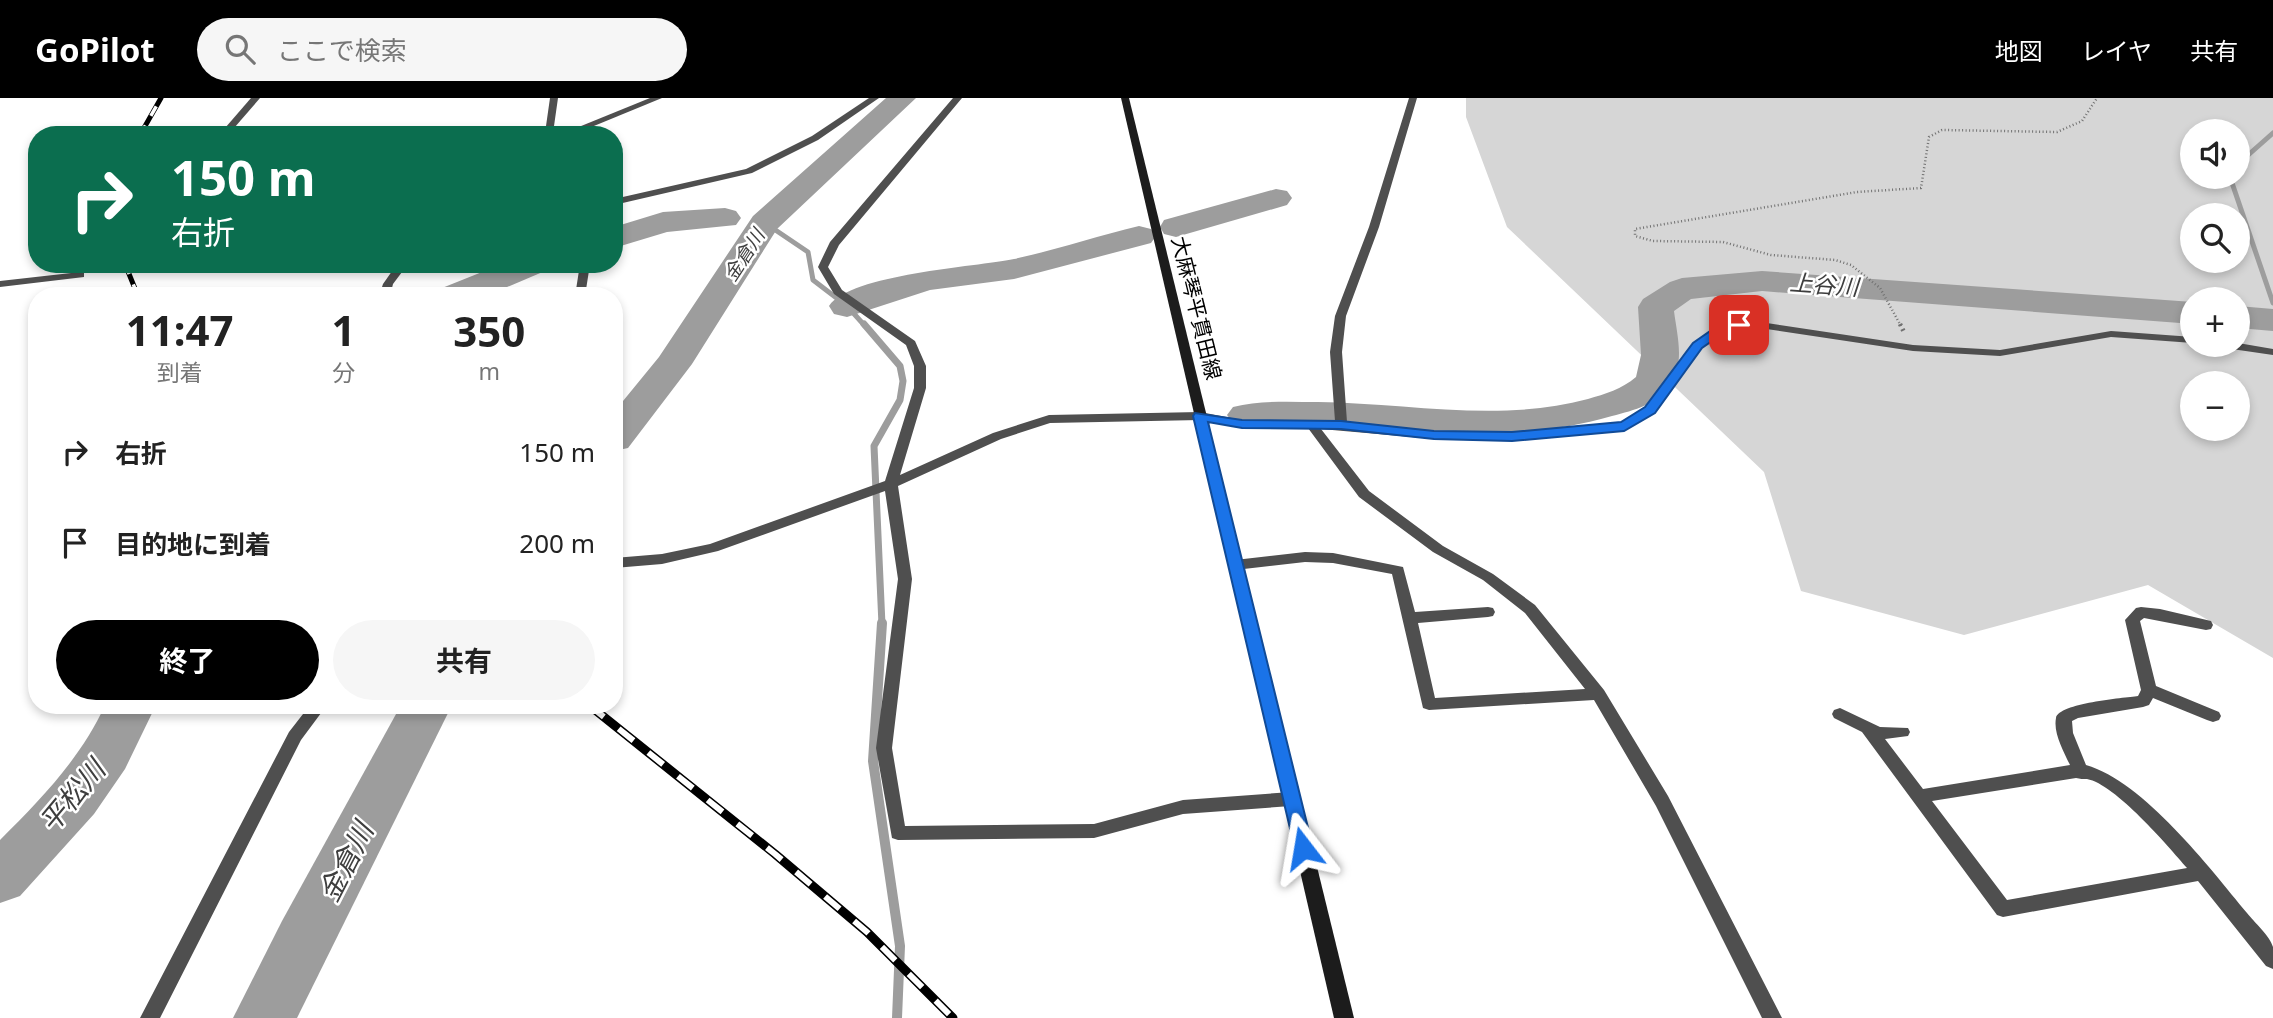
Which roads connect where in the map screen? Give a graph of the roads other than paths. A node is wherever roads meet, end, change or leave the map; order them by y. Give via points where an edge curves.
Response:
1 (256, 98) edge
2 (554, 98) edge
3 (658, 98) edge
4 (875, 98) edge
5 (958, 98) edge
6 (1125, 98) edge
7 (1413, 98) edge
8 (231, 126) edge
9 (550, 126) edge
10 (586, 126) edge
11 (623, 200) edge
12 (80, 275) dead end
13 (0, 284) edge
14 (2180, 339) edge
15 (2250, 349) edge
16 (2273, 352) edge
17 (1200, 416) junction
18 (1312, 425) junction
19 (1341, 425) junction
20 (891, 484) junction
21 (623, 562) edge
22 (1235, 565) junction
23 (1488, 612) dead end
24 (1409, 618) junction
25 (2206, 625) dead end
26 (2149, 690) junction
27 (1598, 694) junction
28 (313, 714) edge
29 (1840, 714) dead end
30 (2213, 716) dead end
31 (1868, 729) junction
32 (1902, 732) dead end
33 (2081, 773) junction
34 (1918, 797) junction
35 (1291, 799) junction
36 (2202, 873) junction
37 (2273, 961) edge
38 (150, 1018) edge
39 (1344, 1018) edge
40 (1772, 1018) edge

1 - 8 street
2 - 9 street
3 - 10 street
4 - 11 street via 815,138 749,171
5 - 20 street via 834,244 823,267 838,292 911,343 920,366 920,388
6 - 17 main road, 大麻琴平貫田線
7 - 19 street via 1374,229 1338,324
12 - 13 street
14 - 19 street via 2111,334 2000,353 1913,348 1739,325 1720,329 1697,345 1650,410 1624,426 1512,436 1434,435
15 - 16 street
17 - 18 street via 1242,424
17 - 20 street via 1049,419 997,436
17 - 22 main road, 大麻琴平貫田線
18 - 19 street
18 - 27 street via 1364,494 1530,609
20 - 21 street via 713,548
20 - 35 street via 905,579 884,748 898,833 1094,831 1183,807
22 - 24 street via 1305,557 1398,570
22 - 35 main road, 大麻琴平貫田線
23 - 24 street
24 - 27 street via 1429,704
25 - 26 street via 2141,612 2132,620
26 - 30 street
26 - 33 street via 2143,701 2074,712 2064,718
27 - 40 street via 1662,801
28 - 38 street via 295,736
29 - 31 street
31 - 32 street
31 - 34 street
33 - 34 street
33 - 36 street via 2110,784 2146,813
34 - 36 street via 2003,909
35 - 39 main road, 大麻琴平貫田線
36 - 37 street

